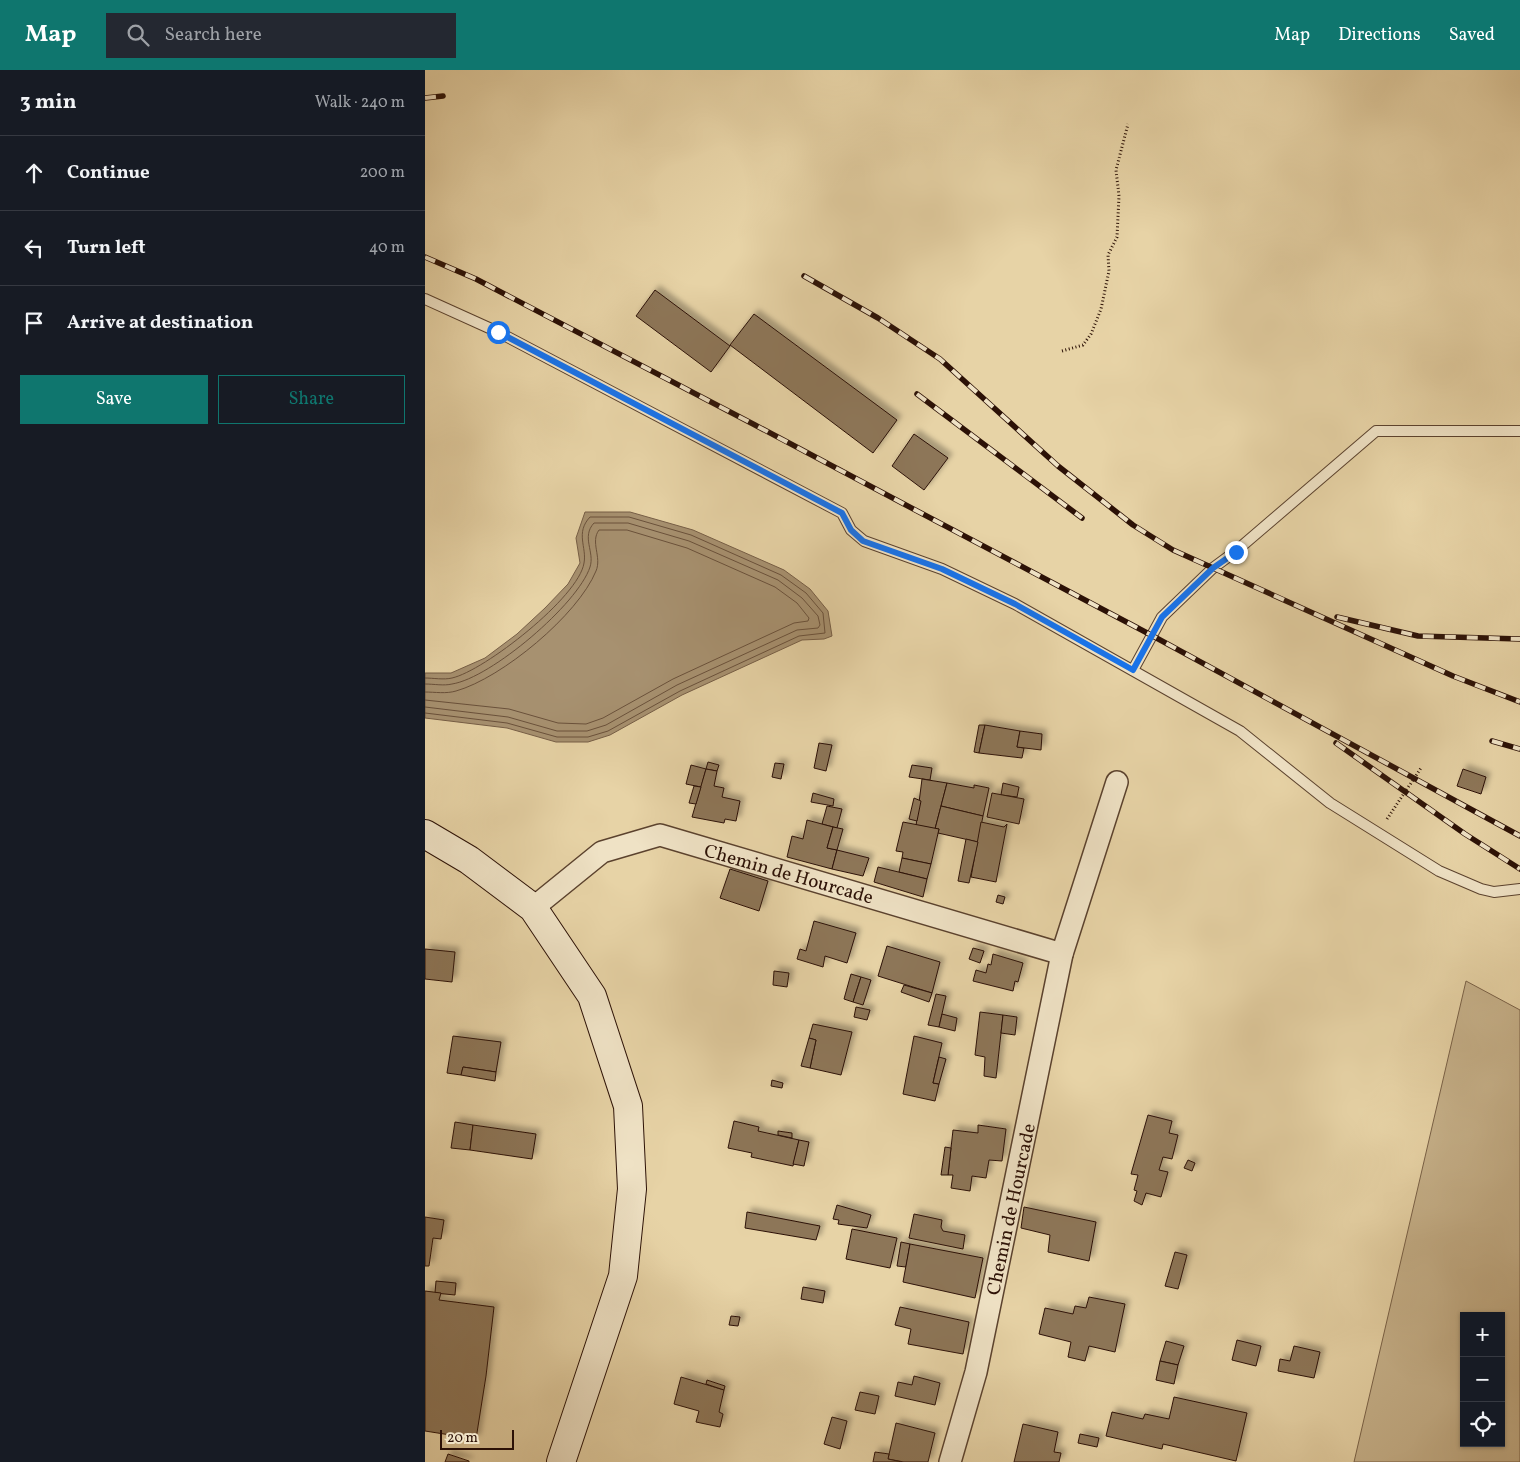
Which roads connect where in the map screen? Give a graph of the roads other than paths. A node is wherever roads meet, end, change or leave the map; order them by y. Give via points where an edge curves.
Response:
1 (425, 299) edge
2 (1520, 431) edge
3 (1133, 670) junction
4 (1117, 782) dead end
5 (425, 834) edge
6 (1520, 889) edge
7 (533, 908) junction
8 (1062, 954) junction
9 (561, 1462) edge
10 (950, 1462) edge

1 - 3 lane via 498,332 842,513 851,530 863,541 942,569 1015,604
2 - 3 lane via 1376,431 1236,552 1213,568 1162,617
3 - 6 lane via 1240,731 1330,803 1439,871 1465,884 1494,892
4 - 8 street, Chemin de Hourcade
5 - 7 street via 469,860
7 - 8 street, Chemin de Hourcade via 602,852 660,835
7 - 9 street via 592,996 628,1106 633,1189 623,1276
8 - 10 street, Chemin de Hourcade via 976,1372

